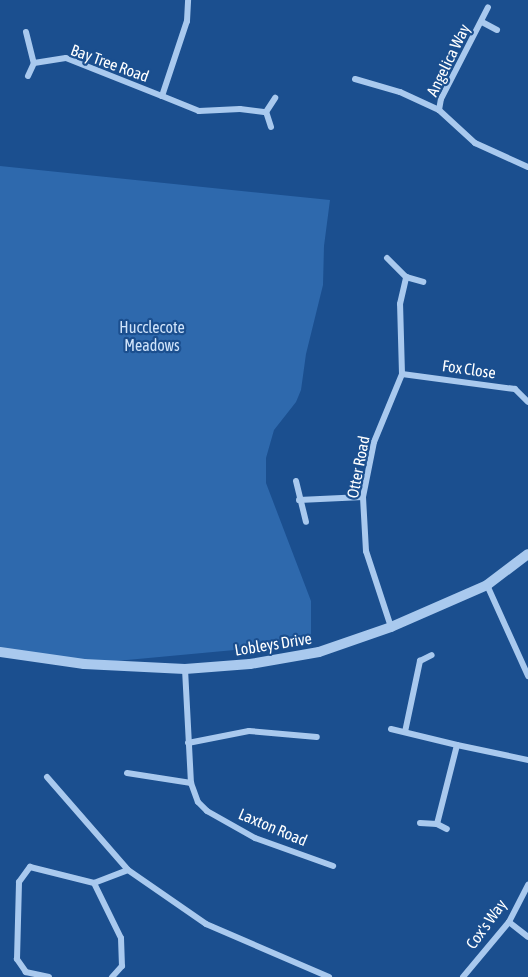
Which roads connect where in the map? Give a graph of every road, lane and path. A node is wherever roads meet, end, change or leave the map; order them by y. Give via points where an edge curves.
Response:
1 (188, 0) edge
2 (488, 7) dead end
3 (482, 22) junction
4 (497, 30) dead end
5 (26, 32) dead end
6 (34, 63) junction
7 (28, 76) dead end
8 (355, 79) dead end
9 (162, 96) junction
10 (275, 98) dead end
11 (439, 110) junction
12 (266, 112) junction
13 (272, 127) dead end
14 (528, 167) edge
15 (387, 258) dead end
16 (406, 277) junction
17 (423, 282) dead end
18 (402, 374) junction
19 (528, 402) edge
20 (296, 481) dead end
21 (363, 497) junction
22 (299, 500) junction
23 (306, 522) dead end
24 (528, 554) edge
25 (487, 585) junction
26 (391, 627) junction
27 (0, 652) edge
28 (432, 655) dead end
29 (185, 669) junction
30 (528, 676) edge
31 (391, 729) dead end
32 (405, 732) junction
33 (317, 737) dead end
34 (188, 743) junction
35 (456, 745) junction
36 (528, 760) edge
37 (127, 773) dead end
38 (47, 777) dead end
39 (191, 783) junction
40 (420, 823) dead end
41 (436, 824) junction
42 (447, 829) dead end
43 (333, 866) dead end
44 (128, 870) junction
45 (94, 884) junction
46 (528, 885) edge
47 (509, 922) junction
48 (528, 937) edge
49 (49, 977) edge
50 (112, 977) edge
51 (328, 977) edge
52 (463, 977) edge

1 - 9 street, Bay Tree Road via 187,21
2 - 3 street, Angelica Way
3 - 4 street, Angelica Way
3 - 11 street, Angelica Way via 441,99
5 - 6 street
6 - 7 street
6 - 9 street, Bay Tree Road via 66,58
8 - 11 street, Angelica Way via 400,92
9 - 12 street via 199,111
10 - 12 street
11 - 14 street, Angelica Way via 475,143
12 - 13 street
15 - 16 street
16 - 17 street
16 - 18 street, Otter Road via 400,304
18 - 19 street, Fox Close via 515,389
18 - 21 street, Otter Road via 374,442
20 - 22 street
21 - 22 street
21 - 26 street, Otter Road via 366,551
22 - 23 street
24 - 25 street, Lobleys Drive
25 - 26 street, Lobleys Drive
25 - 30 street
26 - 29 street, Lobleys Drive via 319,652 250,664
27 - 29 street, Lobleys Drive via 84,664
28 - 32 street via 420,661
29 - 34 street, Laxton Road
31 - 32 street
32 - 35 street
33 - 34 street via 249,731
34 - 39 street, Laxton Road
35 - 36 street
35 - 41 street
37 - 39 street
38 - 44 street
39 - 43 street, Laxton Road via 198,802 207,811 255,838
40 - 41 street
41 - 42 street
44 - 45 street
44 - 51 street via 206,924
45 - 49 street via 30,867 19,882 17,959 26,972
45 - 50 street via 121,938 122,966
46 - 47 street, Cox's Way
47 - 48 street
47 - 52 street, Cox's Way

